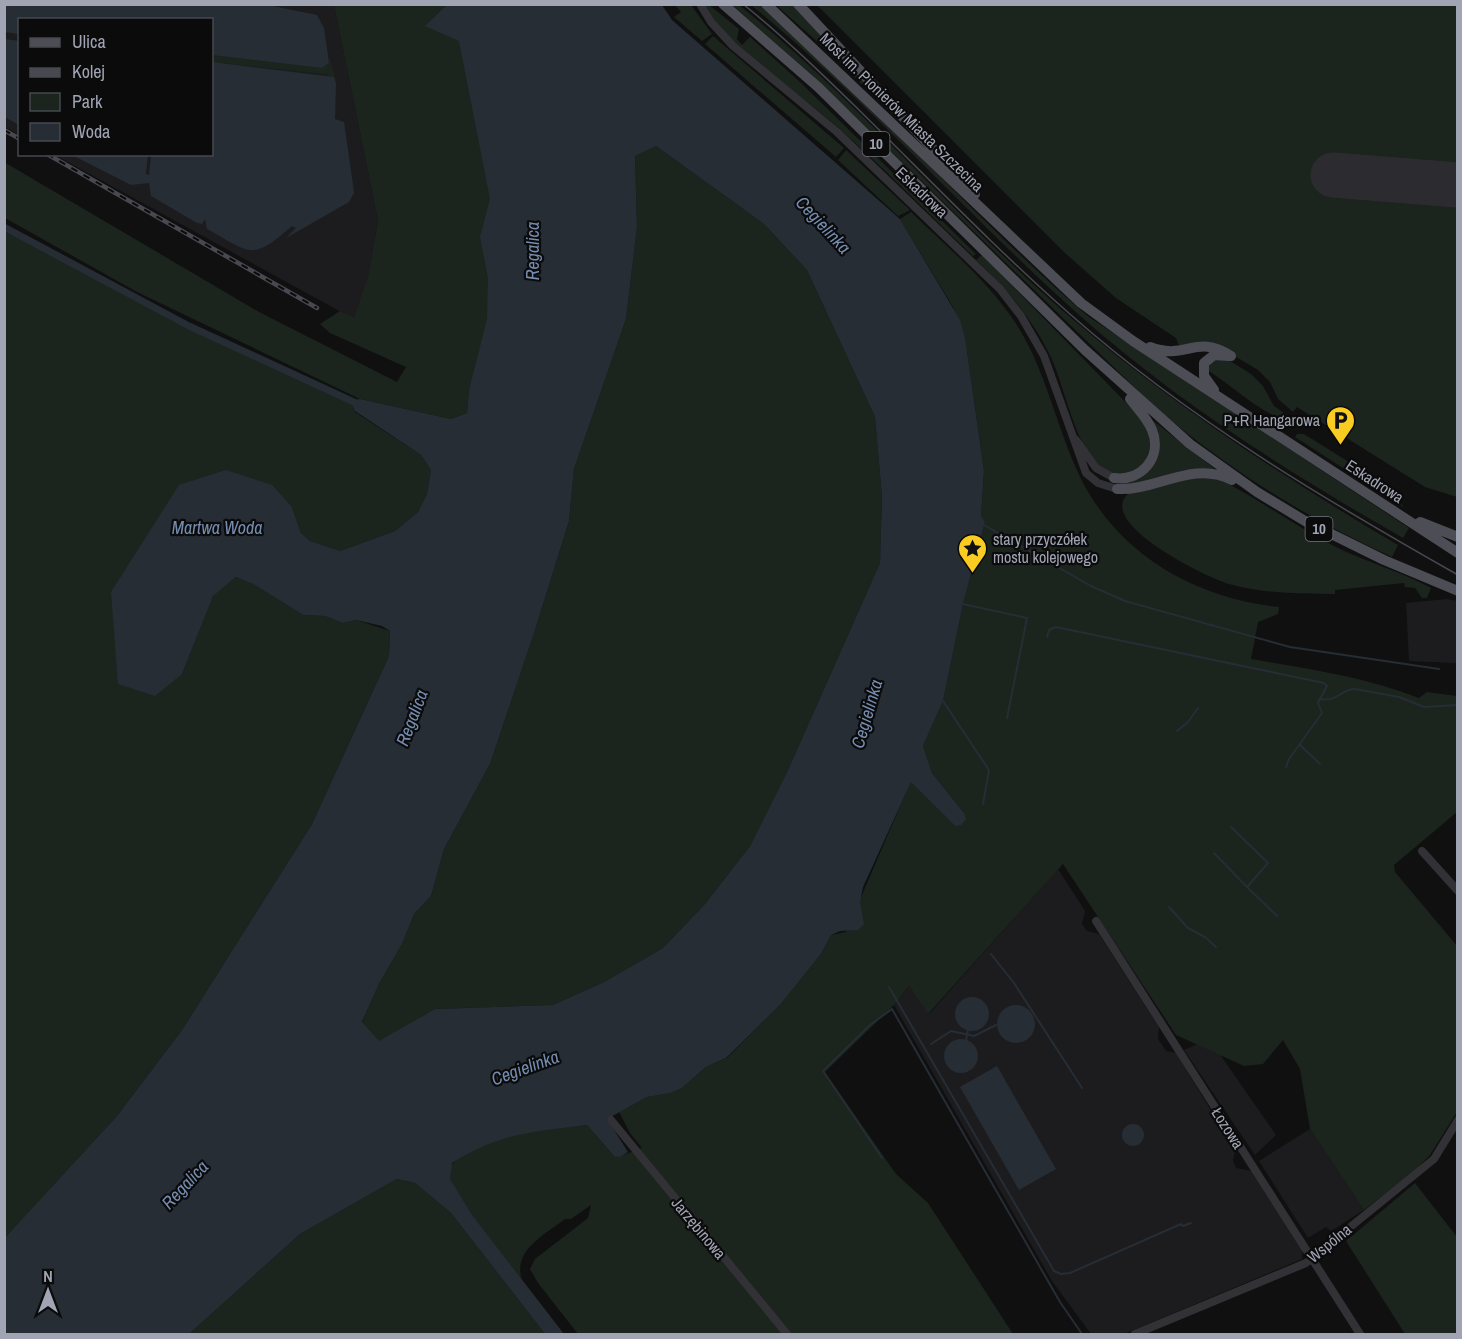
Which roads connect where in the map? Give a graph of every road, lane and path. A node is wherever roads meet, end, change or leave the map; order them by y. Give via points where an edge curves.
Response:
1 (700, 4) edge
2 (723, 4) edge
3 (766, 4) edge
4 (798, 4) edge
5 (1016, 242) junction
6 (1133, 341) junction
7 (1085, 350) junction
8 (1222, 399) junction
9 (1075, 439) junction
10 (1115, 484) junction
11 (1257, 492) junction
12 (1395, 512) junction
13 (1458, 537) edge
14 (1458, 553) edge
15 (1458, 591) edge
16 (1422, 851) dead end
17 (1458, 891) edge
18 (1096, 921) dead end
19 (611, 1120) dead end
20 (1458, 1120) edge
21 (1312, 1258) junction
22 (787, 1335) edge
23 (1135, 1335) edge
24 (1360, 1335) edge

1 - 9 street, Eskadrowa via 734,46 829,124 1000,290 1044,356
2 - 7 main road, 10 via 818,87
3 - 5 main road, Most im. Pionierów Miasta Szczecina / 10
4 - 5 main road via 914,126
5 - 6 main road, Eskadrowa / 10 via 1081,303
6 - 8 main road, Eskadrowa / 10
6 - 8 main road via 1167,352 1205,345 1231,356 1210,356 1203,371
7 - 10 main road via 1142,413 1154,438 1152,459 1144,470
7 - 11 main road, 10 via 1190,444
8 - 12 main road, Eskadrowa / 10
9 - 10 street, Eskadrowa via 1096,468
9 - 10 street, Eskadrowa via 1078,455 1091,480
10 - 11 main road via 1206,473 1228,477
11 - 15 main road, 10 via 1357,548
12 - 13 main road
12 - 14 main road, Eskadrowa / 10
16 - 17 street
18 - 21 street, Łozowa
19 - 22 street, Jarzębinowa
20 - 21 street, Wspólna via 1434,1159
21 - 23 street, Wspólna
21 - 24 street, Łozowa

